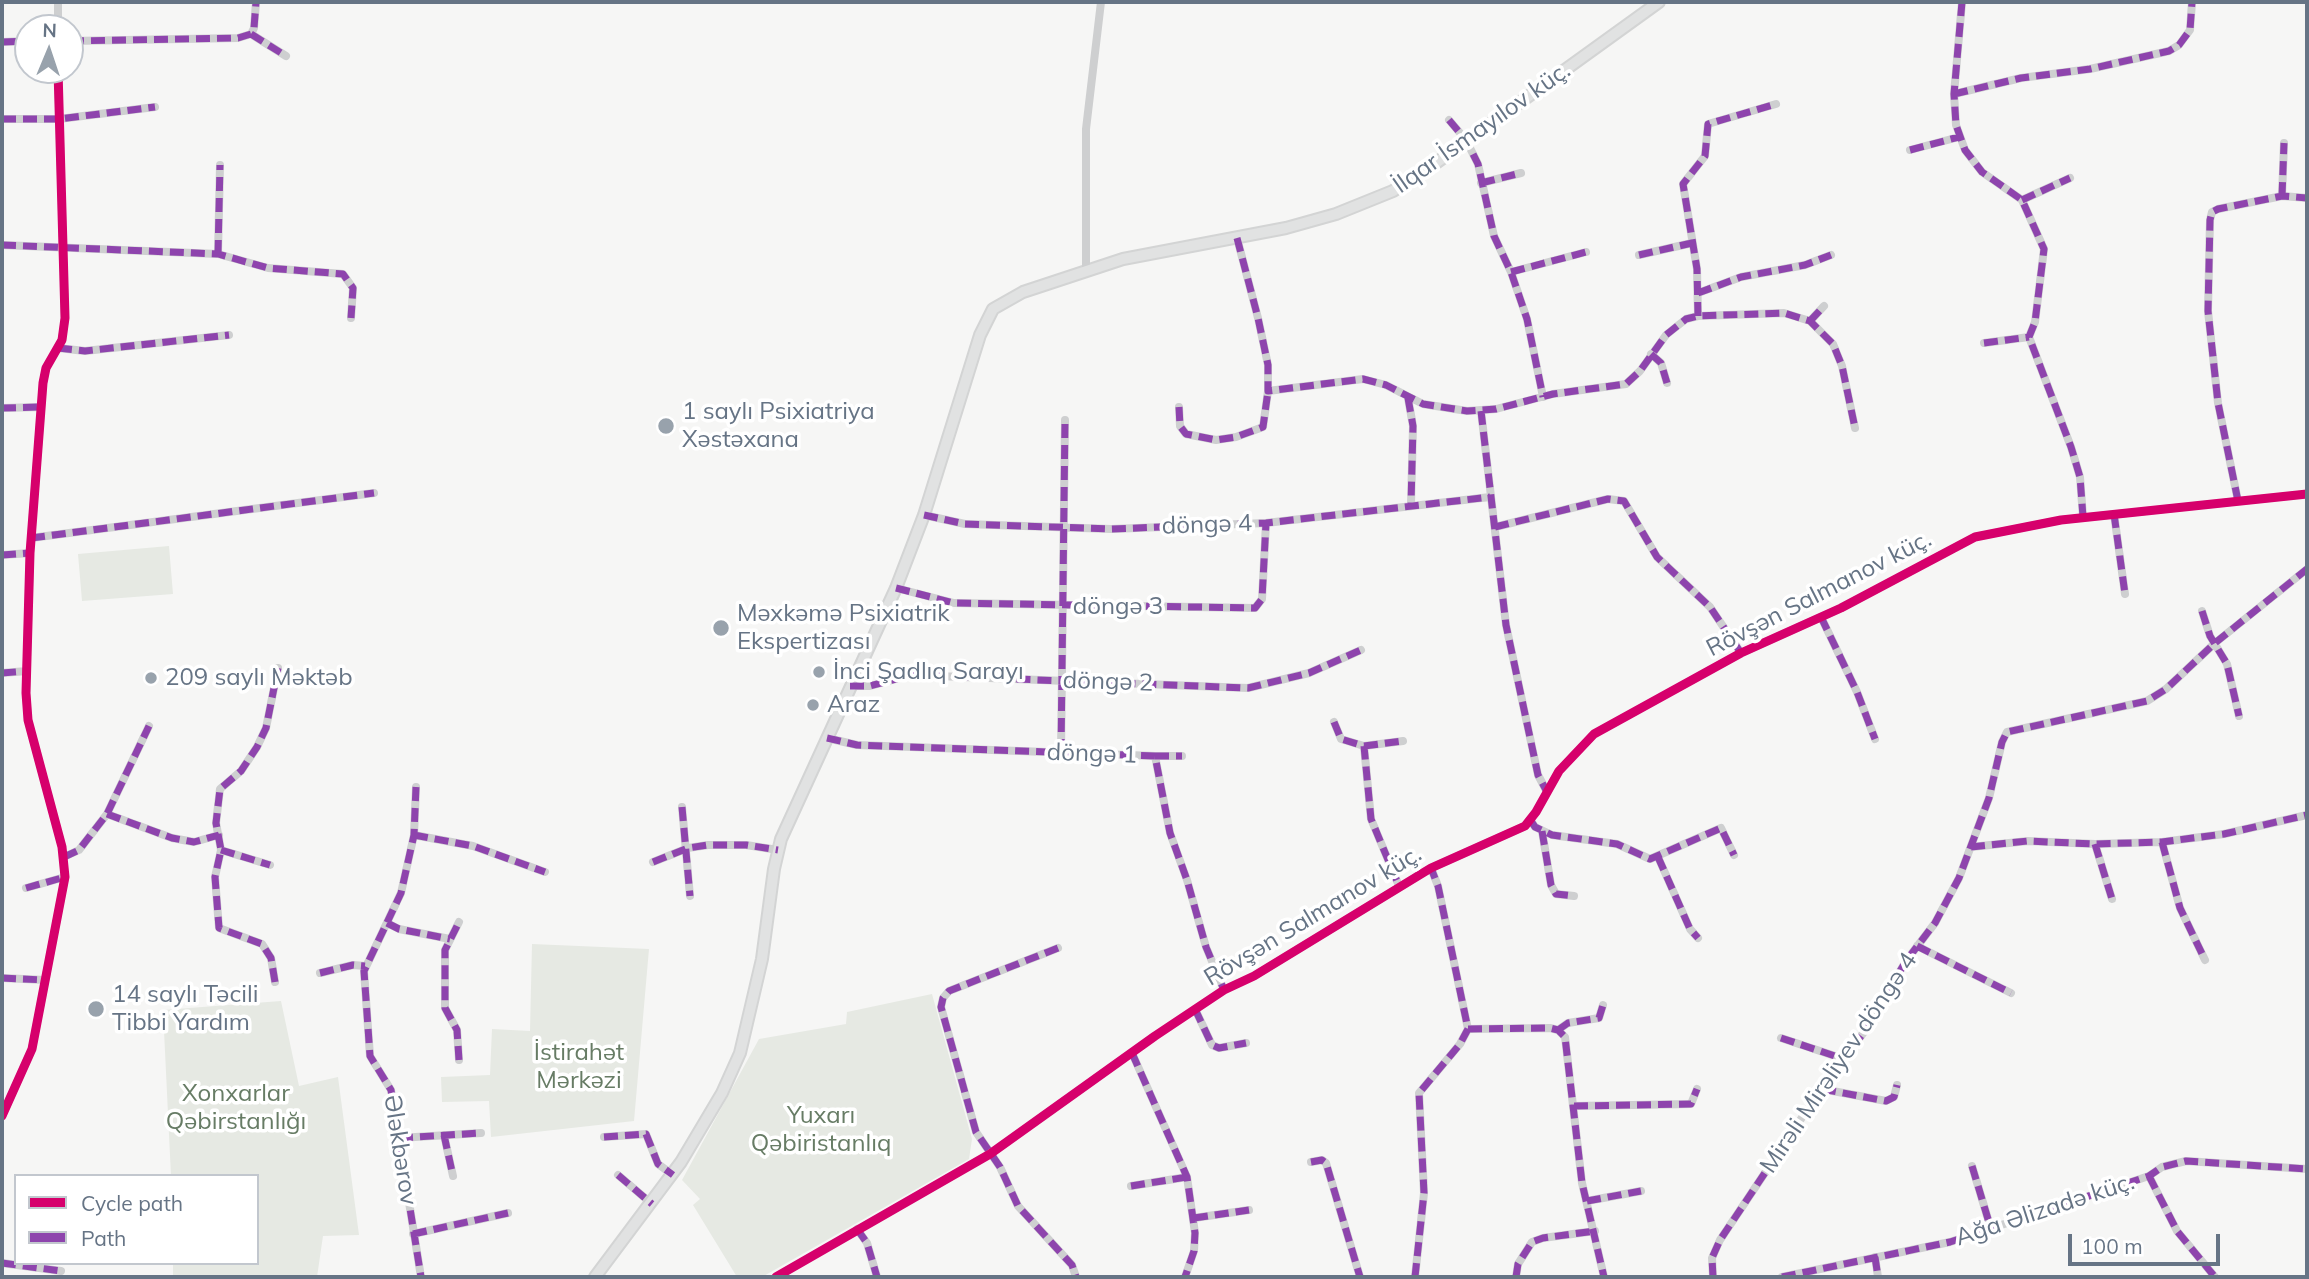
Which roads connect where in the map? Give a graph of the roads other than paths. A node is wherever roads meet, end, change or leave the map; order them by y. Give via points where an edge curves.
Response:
1 (256, 2) edge
2 (1101, 2) edge
3 (1659, 2) edge
4 (1962, 2) edge
5 (2192, 2) edge
6 (251, 34) junction
7 (84, 41) edge
8 (286, 56) dead end
9 (58, 84) edge
10 (1954, 94) junction
11 (1776, 104) dead end
12 (155, 107) dead end
13 (2, 119) edge
14 (59, 119) junction
15 (1449, 120) dead end
16 (1959, 137) junction
17 (1466, 140) junction
18 (2284, 143) dead end
19 (1910, 150) dead end
20 (220, 166) dead end
21 (1521, 173) dead end
22 (2070, 178) dead end
23 (1481, 183) junction
24 (2282, 196) junction
25 (2307, 198) edge
26 (2022, 200) junction
27 (1237, 238) junction
28 (1692, 243) junction
29 (2, 245) edge
30 (62, 247) junction
31 (1586, 252) dead end
32 (218, 254) junction
33 (1639, 255) dead end
34 (1831, 255) dead end
35 (1086, 270) junction
36 (1511, 272) junction
37 (1698, 293) junction
38 (1824, 306) dead end
39 (1698, 316) junction
40 (351, 318) dead end
41 (1810, 321) junction
42 (229, 335) dead end
43 (2029, 337) junction
44 (1984, 343) dead end
45 (58, 348) junction
46 (1651, 354) junction
47 (1667, 383) dead end
48 (1268, 391) junction
49 (1543, 397) junction
50 (1408, 398) junction
51 (41, 407) junction
52 (1179, 407) dead end
53 (2, 408) edge
54 (1481, 411) junction
55 (1065, 421) dead end
56 (1855, 428) dead end
57 (374, 493) dead end
58 (2307, 494) edge
59 (1490, 496) junction
60 (2238, 501) junction
61 (1411, 504) junction
62 (2114, 514) junction
63 (924, 515) junction
64 (2083, 517) junction
65 (1266, 523) junction
66 (1495, 527) junction
67 (1063, 529) junction
68 (32, 538) junction
69 (30, 553) junction
70 (2, 555) edge
71 (2307, 569) edge
72 (896, 589) junction
73 (2126, 594) dead end
74 (1062, 607) junction
75 (2203, 611) dead end
76 (1821, 617) junction
77 (2215, 643) junction
78 (1362, 650) dead end
79 (1741, 653) junction
80 (278, 668) dead end
81 (27, 671) junction
82 (2, 673) edge
83 (1061, 680) junction
84 (850, 685) junction
85 (2238, 716) dead end
86 (1334, 722) dead end
87 (149, 726) dead end
88 (827, 738) junction
89 (1875, 739) dead end
90 (1403, 741) dead end
91 (1363, 746) junction
92 (1061, 753) junction
93 (1155, 756) junction
94 (1182, 756) dead end
95 (416, 787) dead end
96 (1546, 790) junction
97 (682, 807) dead end
98 (107, 814) junction
99 (2307, 815) edge
100 (1531, 821) junction
101 (1542, 831) junction
102 (219, 835) junction
103 (414, 835) junction
104 (2162, 842) junction
105 (2095, 844) junction
106 (688, 848) junction
107 (1971, 848) junction
108 (221, 850) junction
109 (778, 850) junction
110 (1734, 855) dead end
111 (64, 856) junction
112 (1658, 857) junction
113 (653, 862) dead end
114 (270, 865) dead end
115 (1431, 867) junction
116 (545, 872) dead end
117 (65, 877) junction
118 (1399, 886) junction
119 (26, 888) dead end
120 (690, 896) dead end
121 (1574, 896) dead end
122 (2112, 899) dead end
123 (459, 922) dead end
124 (387, 923) junction
125 (1698, 938) dead end
126 (450, 939) junction
127 (1917, 946) junction
128 (1058, 948) dead end
129 (2205, 960) dead end
130 (365, 966) junction
131 (320, 973) dead end
132 (2, 978) edge
133 (45, 980) junction
134 (275, 982) dead end
135 (1224, 990) junction
136 (2011, 993) dead end
137 (1603, 1005) dead end
138 (1195, 1009) junction
139 (1468, 1029) junction
140 (1558, 1030) junction
141 (1781, 1038) dead end
142 (1246, 1043) dead end
143 (1132, 1053) junction
144 (1844, 1059) junction
145 (459, 1060) dead end
146 (1897, 1085) dead end
147 (1697, 1089) dead end
148 (1822, 1089) junction
149 (1574, 1106) junction
150 (2, 1116) edge
151 (481, 1133) dead end
152 (444, 1135) junction
153 (604, 1137) dead end
154 (398, 1138) junction
155 (990, 1154) junction
156 (1311, 1162) dead end
157 (1972, 1166) dead end
158 (2307, 1169) edge
159 (618, 1175) dead end
160 (673, 1175) junction
161 (453, 1176) dead end
162 (2149, 1176) junction
163 (1187, 1177) junction
164 (1131, 1186) dead end
165 (1641, 1191) dead end
166 (1587, 1201) junction
167 (652, 1203) junction
168 (1249, 1210) dead end
169 (508, 1213) dead end
170 (1194, 1217) junction
171 (858, 1229) junction
172 (1991, 1229) junction
173 (1595, 1231) junction
174 (414, 1234) junction
175 (1875, 1258) junction
176 (17, 1265) edge
177 (61, 1271) dead end
178 (421, 1277) edge
179 (594, 1277) edge
180 (776, 1277) edge
181 (877, 1277) edge
182 (1076, 1277) edge
183 (1185, 1277) edge
184 (1360, 1277) edge
185 (1415, 1277) edge
186 (1516, 1277) edge
187 (1604, 1277) edge
188 (1713, 1277) edge
189 (1782, 1277) edge
190 (1878, 1277) edge
191 (2215, 1277) edge

1 - 6 street
2 - 35 street via 1086,142
3 - 17 main road, İlqar İsmayılov küç.
4 - 10 street
5 - 10 street via 2190,30 2169,51
6 - 7 street
6 - 8 street
9 - 14 street
10 - 16 street
11 - 28 street via 1708,124 1705,156 1683,184
12 - 14 street
13 - 14 street
14 - 30 street
15 - 17 street
16 - 19 street
16 - 26 street via 1982,172
17 - 23 street
17 - 27 main road, İlqar İsmayılov küç. via 1393,191 1311,222
18 - 24 street
20 - 32 street
21 - 23 street
22 - 26 street
23 - 36 street via 1494,236
24 - 25 street
24 - 60 street via 2218,209 2210,220 2208,311 2218,403
26 - 43 street via 2044,249
27 - 35 main road, İlqar İsmayılov küç. via 1143,254
27 - 48 street via 1261,330
28 - 33 street
28 - 37 street
29 - 30 street
30 - 32 street
30 - 45 street via 65,318
31 - 36 street
32 - 40 street via 268,268 343,274 353,288
34 - 37 street via 1805,265 1741,277
35 - 63 main road, İlqar İsmayılov küç. via 1009,298 986,319
36 - 49 street via 1527,319
37 - 39 street
38 - 41 street
39 - 41 street via 1765,312
39 - 46 street via 1686,319 1666,335
41 - 56 street via 1833,344
42 - 45 street via 85,351
43 - 44 street
43 - 64 street via 2080,477
45 - 51 street via 46,368
46 - 47 street via 1661,363
46 - 49 street via 1626,384
48 - 50 street via 1363,379
48 - 52 street via 1263,427 1236,437 1216,440 1186,434 1180,426
49 - 54 street
50 - 54 street via 1444,408
50 - 61 street via 1413,426
51 - 53 street
51 - 68 street
54 - 59 street
55 - 67 street
57 - 68 street
58 - 60 street, Rövşən Salmanov küç.
59 - 61 street, döngə 4
59 - 66 street
60 - 62 street, Rövşən Salmanov küç.
61 - 65 street, döngə 4
62 - 64 street, Rövşən Salmanov küç.
62 - 73 street
63 - 67 street, döngə 4 via 965,524
63 - 72 main road, İlqar İsmayılov küç.
64 - 76 street, Rövşən Salmanov küç. via 1975,537
65 - 67 street, döngə 4
65 - 74 street, döngə 3 via 1262,599 1255,608
66 - 79 street via 1608,499 1624,501 1657,557 1710,607
66 - 96 street via 1506,625 1538,775
67 - 74 street
68 - 69 street
69 - 70 street
69 - 81 street
71 - 77 street, Mirəli Mirəliyev döngə 4
72 - 74 street, döngə 3 via 954,603
72 - 84 main road, İlqar İsmayılov küç.
74 - 83 street
75 - 77 street
76 - 79 street, Rövşən Salmanov küç.
76 - 89 street
77 - 85 street via 2232,679
77 - 107 street, Mirəli Mirəliyev döngə 4 via 2147,701 2007,732
78 - 83 street, döngə 2 via 1309,673 1248,688
79 - 96 street, Rövşən Salmanov küç. via 1604,727
80 - 102 street via 257,747 242,771 220,789
81 - 82 street
81 - 111 street via 28,720
83 - 84 street, döngə 2 via 911,675 870,686
83 - 92 street
84 - 88 main road, İlqar İsmayılov küç.
86 - 91 street via 1341,739
87 - 98 street
88 - 92 street, döngə 1 via 857,745
88 - 109 main road, İlqar İsmayılov küç.
90 - 91 street
91 - 118 street via 1371,819
92 - 93 street, döngə 1
93 - 94 street
93 - 135 street, döngə 1 via 1170,833 1209,958
95 - 103 street
96 - 100 street, Rövşən Salmanov küç.
97 - 106 street
98 - 102 street via 172,838 194,842
98 - 111 street via 79,850
99 - 104 street
100 - 101 street
100 - 115 street, Rövşən Salmanov küç.
101 - 112 street via 1617,844 1650,859
101 - 121 street via 1551,885 1556,894
102 - 108 street
103 - 116 street via 473,846
103 - 124 street via 401,893
104 - 105 street
104 - 129 street via 2180,908
105 - 107 street via 2028,841
105 - 122 street
106 - 109 street via 723,844
106 - 113 street
106 - 120 street
107 - 127 street, Mirəli Mirəliyev döngə 4 via 1941,911
108 - 114 street
108 - 134 street via 215,877 219,928 262,944 271,958
109 - 160 main road, İlqar İsmayılov küç. via 762,959 740,1053
110 - 112 street via 1721,828
111 - 117 street
112 - 125 street
115 - 118 street, Rövşən Salmanov küç.
115 - 139 street
117 - 119 street
117 - 133 street
118 - 135 street, Rövşən Salmanov küç.
123 - 126 street
124 - 126 street
124 - 130 street
126 - 145 street via 445,950 444,1008 457,1030
127 - 136 street
127 - 144 street, Mirəli Mirəliyev döngə 4
128 - 155 street via 948,991 943,998 941,1007 972,1121
130 - 131 street
130 - 154 street, Ələkbərov via 370,1056 391,1090
132 - 133 street
133 - 150 street via 32,1049
135 - 138 street, Rövşən Salmanov küç.
137 - 140 street via 1599,1018 1571,1022
138 - 142 street via 1212,1045
138 - 143 street, Rövşən Salmanov küç.
139 - 140 street
139 - 185 street via 1419,1093 1423,1193
140 - 149 street via 1565,1037
141 - 144 street
143 - 155 street, Rövşən Salmanov küç.
143 - 163 street
144 - 148 street, Mirəli Mirəliyev döngə 4
146 - 148 street via 1894,1097 1886,1101
147 - 149 street via 1691,1104
148 - 188 street, Mirəli Mirəliyev döngə 4 via 1715,1250
149 - 166 street
151 - 152 street
152 - 154 street
152 - 161 street
153 - 160 street via 646,1135 658,1164
154 - 174 street, Ələkbərov
155 - 171 street, Rövşən Salmanov küç.
155 - 182 street via 1018,1206 1072,1265
156 - 184 street via 1326,1163
157 - 172 street
158 - 162 street, Ağa Əlizadə küç. via 2195,1160 2170,1164
159 - 167 street
160 - 167 main road, İlqar İsmayılov küç.
162 - 172 street, Ağa Əlizadə küç.
162 - 191 street via 2170,1220
163 - 164 street
163 - 170 street
165 - 166 street
166 - 173 street
167 - 179 main road, İlqar İsmayılov küç.
168 - 170 street
169 - 174 street
170 - 183 street via 1194,1251
171 - 180 street, Rövşən Salmanov küç.
171 - 181 street via 873,1257
172 - 175 street, Ağa Əlizadə küç.
173 - 186 street via 1532,1242 1518,1264
173 - 187 street
174 - 178 street, Ələkbərov
175 - 189 street, Ağa Əlizadə küç.
175 - 190 street
176 - 177 street

